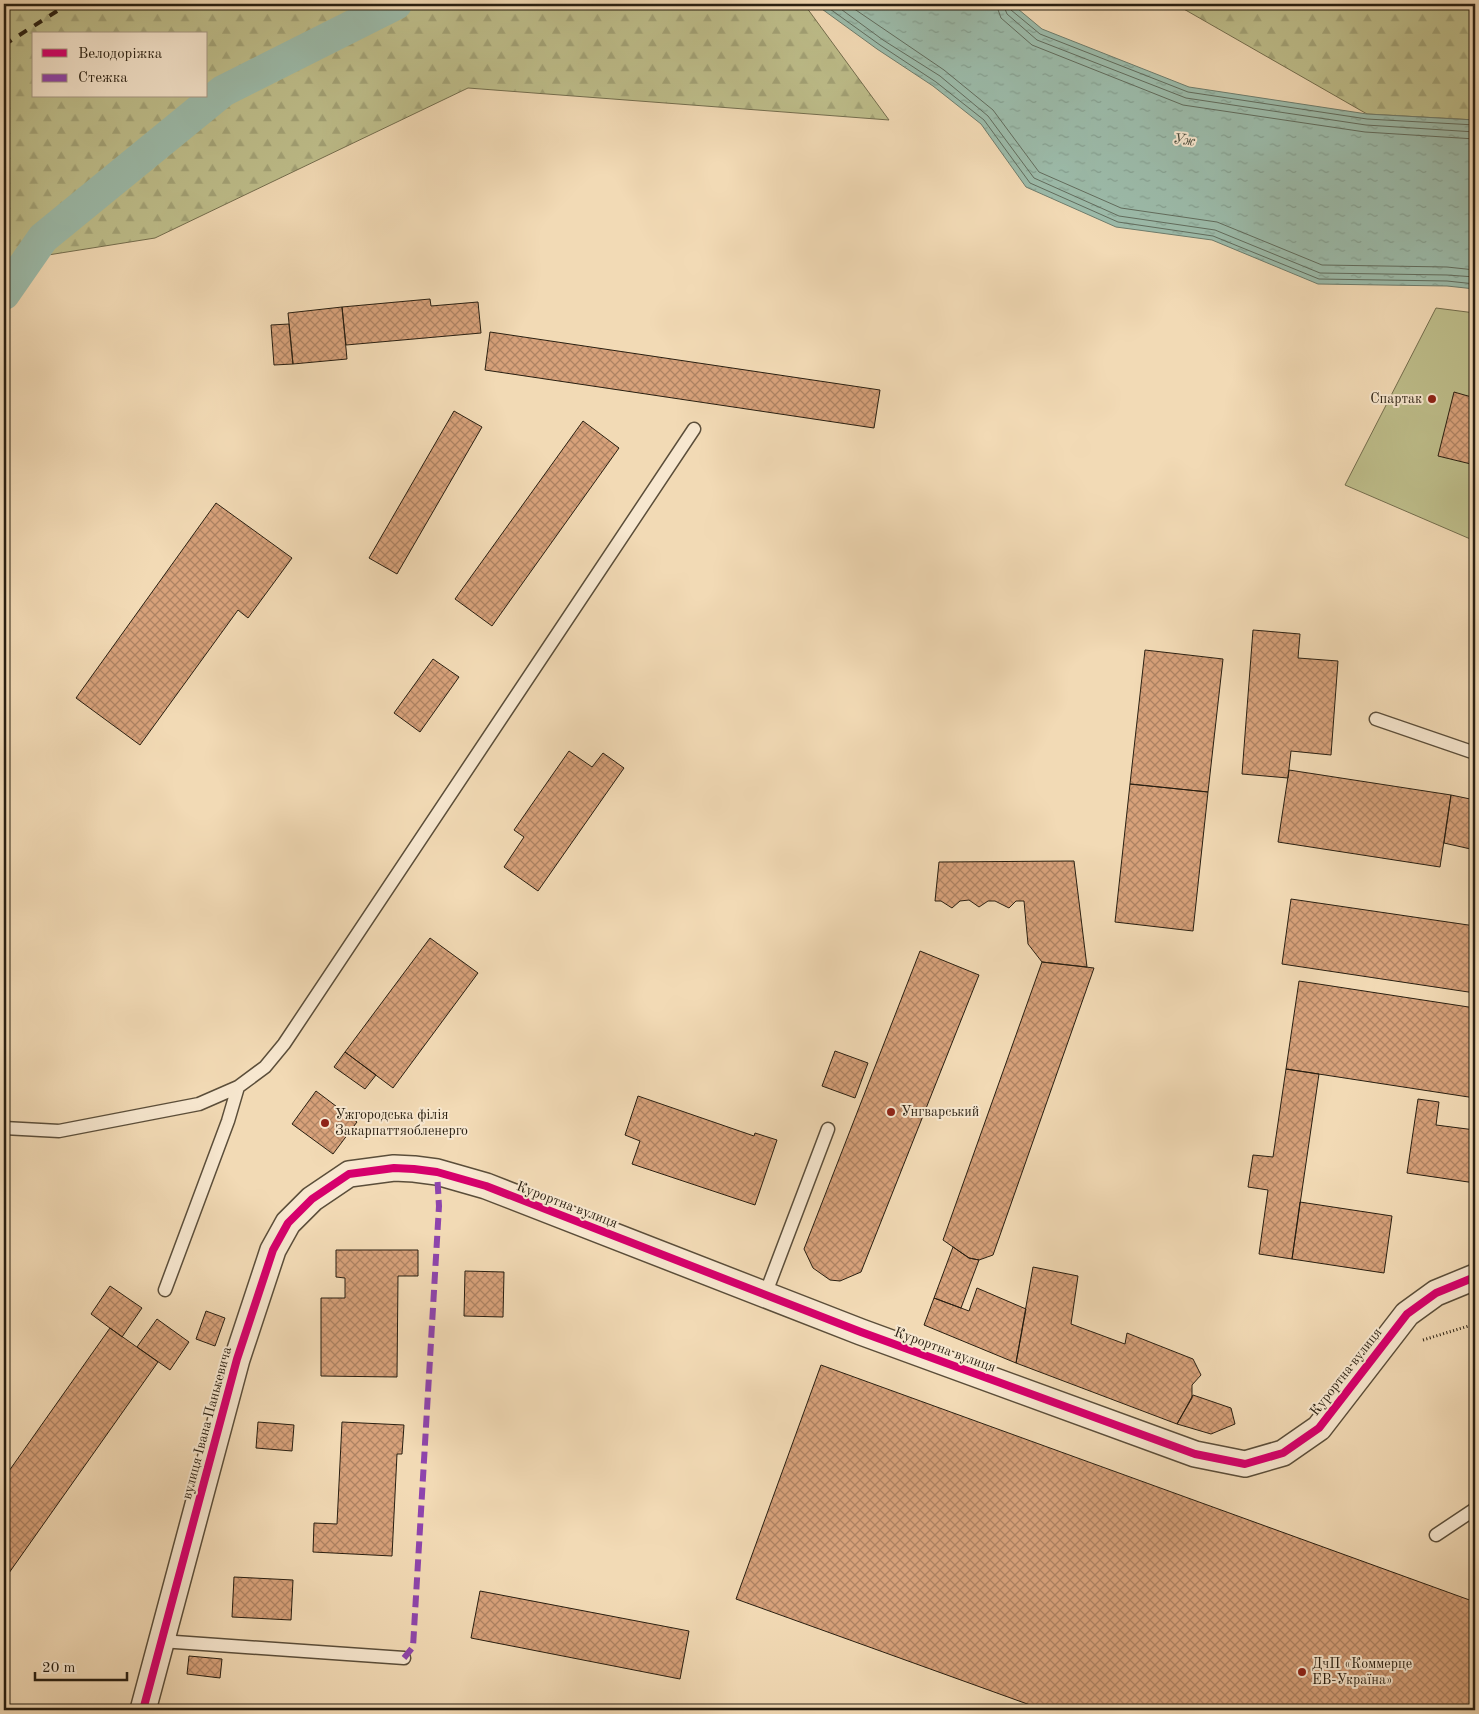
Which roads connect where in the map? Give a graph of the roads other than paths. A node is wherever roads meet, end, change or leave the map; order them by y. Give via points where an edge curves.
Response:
1 (694, 430) dead end
2 (1376, 719) dead end
3 (1475, 753) edge
4 (238, 1087) junction
5 (4, 1128) edge
6 (828, 1129) dead end
7 (349, 1174) joint
8 (1475, 1277) edge
9 (165, 1290) dead end
10 (766, 1295) junction
11 (1475, 1509) edge
12 (1436, 1535) dead end
13 (161, 1640) junction
14 (404, 1658) dead end
15 (143, 1710) edge

1 - 4 lane via 284,1044 265,1067
2 - 3 lane
4 - 5 lane via 198,1104 99,1124 59,1130
4 - 9 lane
6 - 10 lane
7 - 10 street, Курортна вулиця via 394,1168 414,1169 477,1184
7 - 13 street, вулиця Івана Панькевича via 312,1199 288,1223 273,1250 237,1359
8 - 10 street, Курортна вулиця via 1436,1293 1407,1314 1319,1428 1283,1453 1245,1464 1195,1454
11 - 12 lane
13 - 14 lane
13 - 15 street, вулиця Івана Панькевича

